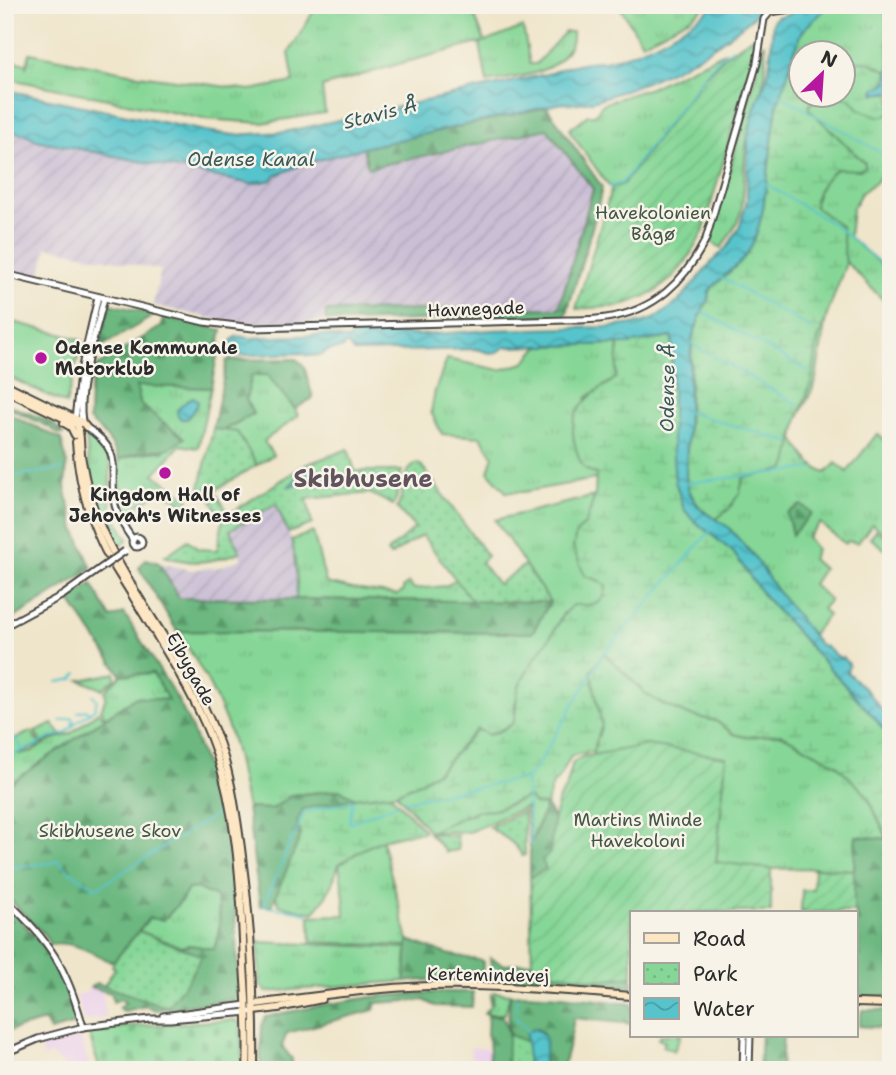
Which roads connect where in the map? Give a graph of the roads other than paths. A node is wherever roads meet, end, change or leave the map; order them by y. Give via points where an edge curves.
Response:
1 (798, 5) edge
2 (5, 274) edge
3 (101, 298) junction
4 (5, 384) edge
5 (5, 390) edge
6 (33, 403) junction
7 (80, 424) junction
8 (75, 435) junction
9 (5, 626) edge
10 (5, 899) edge
11 (630, 996) edge
12 (858, 1003) edge
13 (891, 1004) edge
14 (251, 1008) junction
15 (83, 1027) junction
16 (744, 1036) edge
17 (750, 1036) edge
18 (5, 1053) edge
19 (247, 1070) edge
20 (254, 1070) edge
21 (743, 1070) edge
22 (749, 1070) edge

1 - 3 street, Havnegade via 774,10 764,19 757,63 697,257 667,292 644,307 605,319 270,329 208,323
2 - 3 street, Havnegade
3 - 7 street, Ejbygade via 80,375
4 - 7 main road
5 - 6 main road
6 - 7 main road
6 - 8 main road via 69,425
7 - 8 main road, Ejbygade
7 - 9 street, bridge via 102,439 111,454 117,513 133,542 63,595
7 - 14 main road, Ejbygade via 81,460 97,520 195,689 228,772 248,907
8 - 14 main road, Ejbygade via 84,495 103,547 192,697 219,761 236,853
10 - 15 street via 41,935 56,958
11 - 14 main road, Kertemindevej via 429,986
12 - 13 main road
14 - 15 street
14 - 19 main road, Ejbygade
14 - 20 main road, Ejbygade
15 - 18 street
16 - 21 street
17 - 22 street

